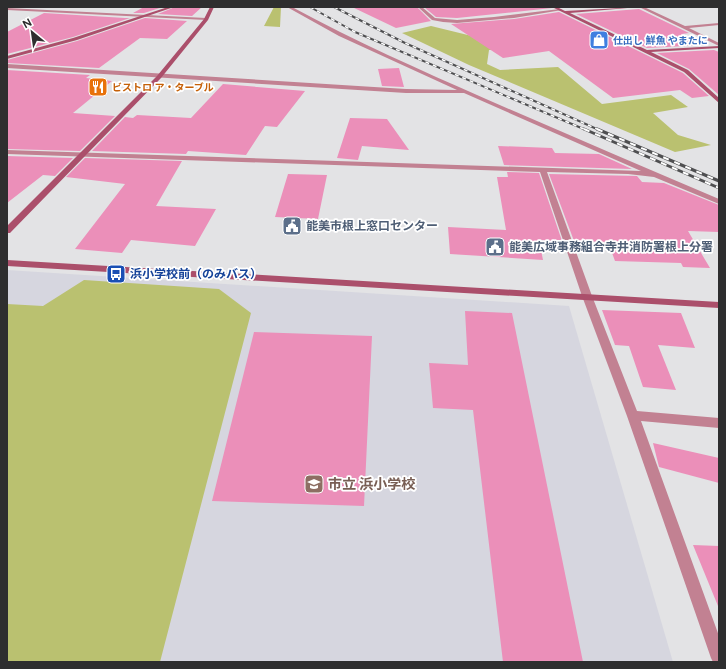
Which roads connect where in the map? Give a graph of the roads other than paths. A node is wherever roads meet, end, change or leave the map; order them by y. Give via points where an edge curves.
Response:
1 (172, 7) edge
2 (212, 7) edge
3 (289, 7) edge
4 (420, 7) edge
5 (554, 7) edge
6 (637, 7) edge
7 (641, 7) edge
8 (7, 9) edge
9 (560, 10) junction
10 (565, 12) junction
11 (142, 17) junction
12 (206, 19) junction
13 (719, 24) edge
14 (684, 27) junction
15 (719, 46) edge
16 (647, 51) junction
17 (7, 58) edge
18 (7, 66) edge
19 (159, 77) junction
20 (467, 92) junction
21 (719, 101) edge
22 (7, 152) edge
23 (84, 156) junction
24 (542, 170) junction
25 (658, 175) junction
26 (719, 202) edge
27 (7, 231) edge
28 (7, 263) edge
29 (586, 296) junction
30 (719, 305) edge
31 (633, 416) junction
32 (719, 424) edge
33 (719, 658) edge

1 - 11 street
2 - 12 street
3 - 20 street via 341,35
4 - 9 street via 433,19 440,21 462,21
5 - 9 street
6 - 10 street
7 - 14 street
8 - 11 street
9 - 10 street
10 - 16 street
11 - 12 street
11 - 17 street
12 - 19 street
13 - 14 street
14 - 15 street
15 - 16 street
16 - 21 street via 686,71
18 - 19 street
19 - 20 street via 406,92
19 - 23 street
20 - 25 street
22 - 23 street
23 - 24 street
23 - 27 street
24 - 25 street
24 - 29 street
25 - 26 street
28 - 29 street
29 - 30 street
29 - 31 street
31 - 32 street
31 - 33 street

